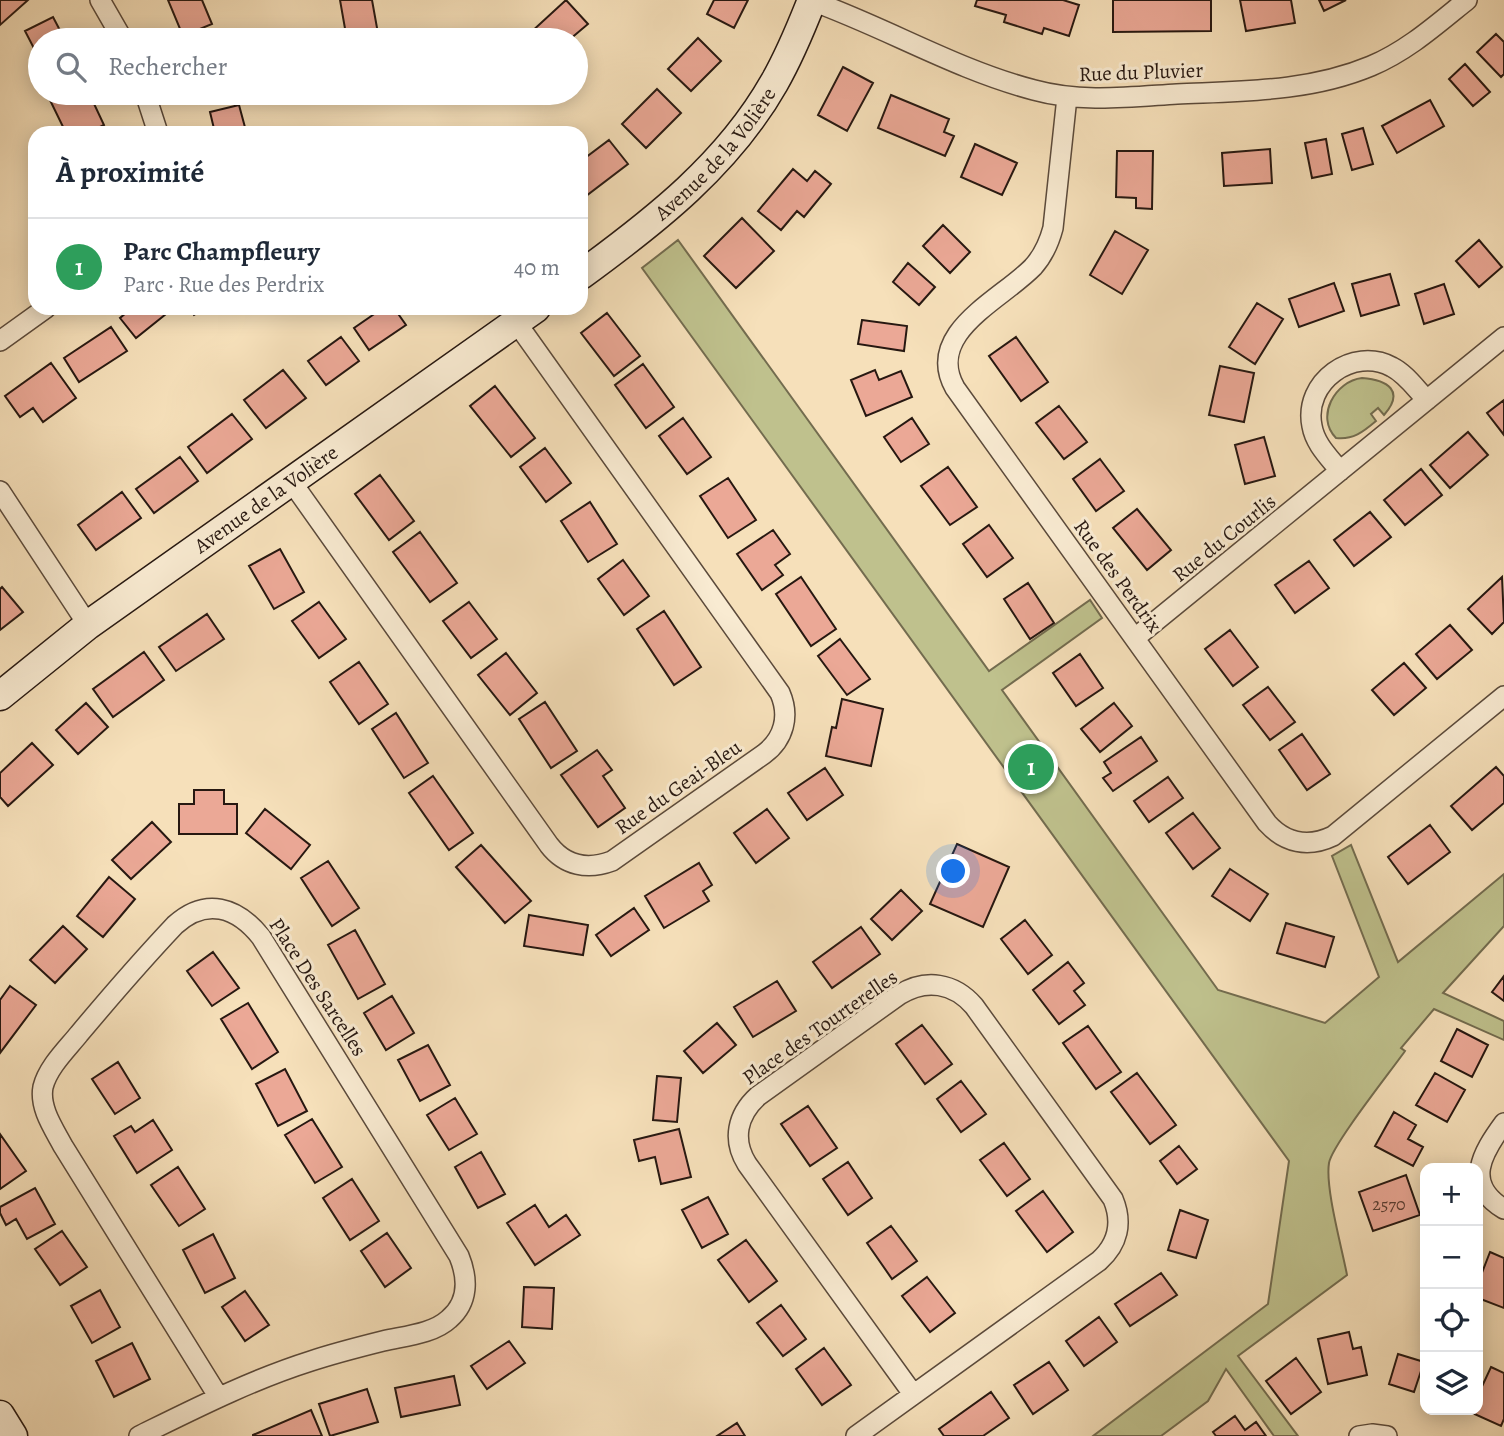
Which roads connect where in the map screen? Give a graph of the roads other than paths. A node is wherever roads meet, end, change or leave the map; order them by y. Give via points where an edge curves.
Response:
1 (100, 0) edge
2 (1466, 0) edge
3 (812, 1) edge
4 (115, 28) edge
5 (1067, 97) junction
6 (149, 105) edge
7 (156, 126) edge
8 (588, 270) edge
9 (36, 315) edge
10 (526, 315) edge
11 (1504, 337) edge
12 (0, 341) edge
13 (1427, 401) junction
14 (1340, 471) junction
15 (291, 481) junction
16 (0, 491) edge
17 (88, 625) junction
18 (1135, 638) junction
19 (1504, 695) edge
20 (0, 696) edge
21 (1504, 1123) edge
22 (1504, 1209) edge
23 (913, 1394) junction
24 (218, 1396) junction
25 (0, 1415) edge
26 (13, 1436) edge
27 (139, 1436) edge
28 (856, 1436) edge
29 (1359, 1436) edge
30 (1387, 1436) edge

1 - 4 street
2 - 5 street, Rue du Pluvier via 1409,46 1329,81 1283,88
3 - 5 street, Rue du Pluvier via 988,76
3 - 8 street, Avenue de la Volière via 773,84 714,164 671,206
5 - 18 street, Rue des Perdrix via 1053,228 1046,248 1034,265 957,333 947,367 956,388
6 - 7 street
9 - 12 street
10 - 15 street, Avenue de la Volière
10 - 15 street, Rue du Geai-Bleu via 780,693 783,730 764,754 612,861 589,866 566,860 549,845
11 - 13 street, Rue du Courlis
13 - 14 street, Rue du Courlis
13 - 14 street via 1401,373 1379,362 1354,362 1332,373 1316,392 1311,418 1318,443
14 - 18 street, Rue du Courlis
15 - 17 street, Avenue de la Volière
16 - 17 street
17 - 20 street, Avenue de la Volière
18 - 19 street, Rue des Perdrix via 1267,823 1301,843 1333,836
21 - 22 street via 1484,1151 1479,1173 1487,1195
23 - 23 street, Place des Tourterelles via 1099,1261 1114,1244 1119,1221 1113,1199 974,1006 955,990 931,984 900,995 758,1096 742,1116 738,1132 747,1164
23 - 28 street, Place des Tourterelles
24 - 24 street, Place Des Sarcelles via 312,1360 439,1326 462,1302 466,1279 453,1247 261,937 240,916 206,908 174,925 111,996 52,1069 42,1096 63,1146
24 - 27 street, Place Des Sarcelles
25 - 26 street
29 - 30 street

